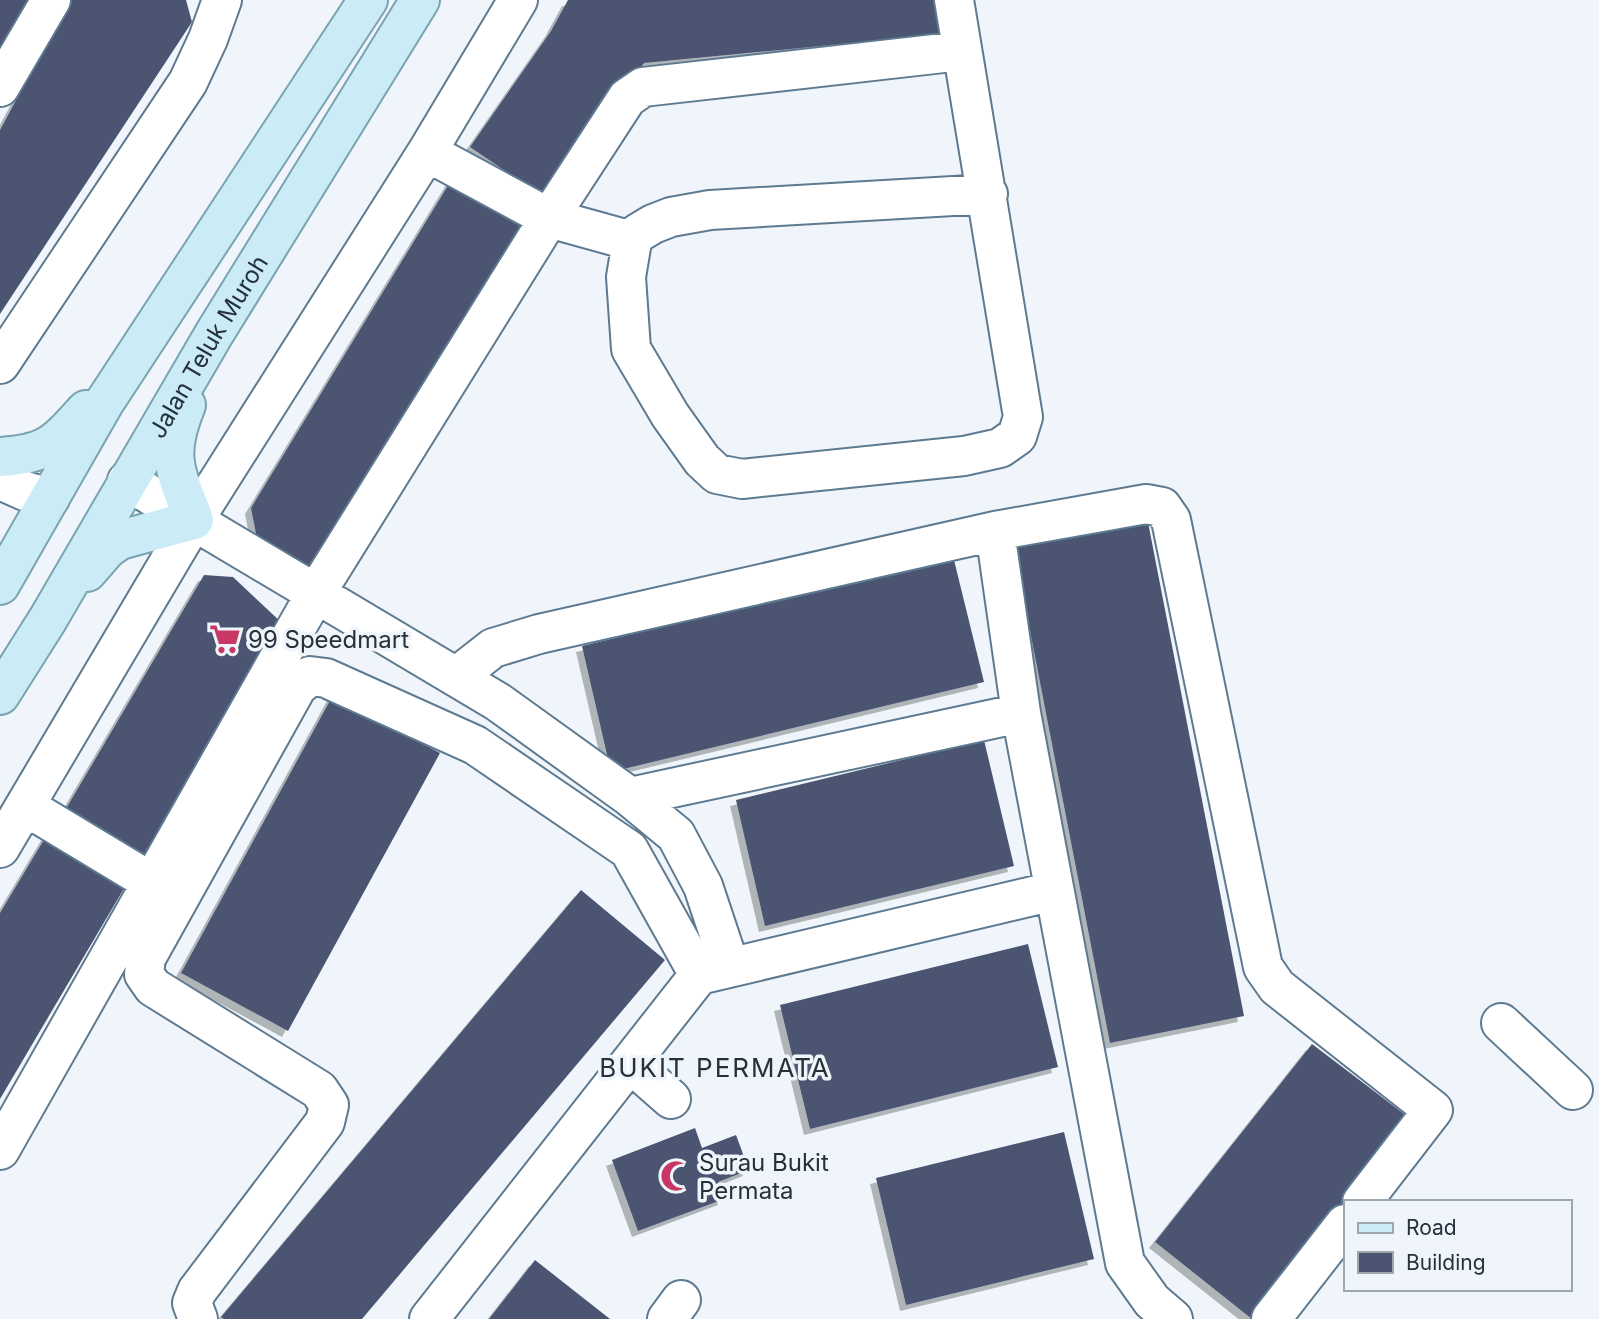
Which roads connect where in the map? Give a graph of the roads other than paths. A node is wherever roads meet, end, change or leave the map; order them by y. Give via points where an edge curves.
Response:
1 (51, 0) edge
2 (222, 0) edge
3 (368, 0) edge
4 (420, 0) edge
5 (437, 0) edge
6 (518, 0) edge
7 (954, 0) edge
8 (396, 40) junction
9 (961, 51) junction
10 (0, 87) edge
11 (428, 152) junction
12 (988, 194) junction
13 (549, 218) junction
14 (632, 241) junction
15 (214, 334) junction
16 (0, 364) edge
17 (128, 366) junction
18 (104, 403) junction
19 (0, 457) edge
20 (0, 480) edge
21 (127, 481) junction
22 (50, 498) junction
23 (194, 520) junction
24 (995, 531) junction
25 (78, 567) junction
26 (0, 584) edge
27 (316, 593) junction
28 (48, 619) junction
29 (456, 677) junction
30 (0, 695) edge
31 (1021, 713) junction
32 (630, 797) junction
33 (24, 806) junction
34 (0, 848) edge
35 (152, 882) junction
36 (1054, 891) junction
37 (714, 971) junction
38 (1501, 1023) dead end
39 (630, 1062) junction
40 (1573, 1090) dead end
41 (671, 1099) dead end
42 (0, 1150) edge
43 (1364, 1200) edge
44 (1344, 1225) edge
45 (198, 1319) edge
46 (429, 1319) edge
47 (1173, 1319) edge
48 (1271, 1319) edge

1 - 10 street
2 - 16 street via 188,82
3 - 17 main road
4 - 8 main road, Jalan Teluk Muroh
5 - 8 street
6 - 11 street
7 - 9 street
8 - 15 main road, Jalan Teluk Muroh
9 - 12 street
9 - 13 street via 643,87 627,98
11 - 13 street
11 - 23 street
12 - 14 street via 710,210 653,224
12 - 14 street via 1023,416 1017,436 1000,448 964,456 742,478 717,474 670,415 631,349 626,276
13 - 14 street
13 - 27 street
15 - 21 main road, Jalan Teluk Muroh
15 - 23 main road via 175,432 176,473
17 - 18 main road
17 - 19 main road via 63,435 41,451
18 - 21 main road via 109,438
18 - 22 main road
20 - 22 street
21 - 22 main road
21 - 23 street
21 - 25 main road, Jalan Teluk Muroh
22 - 25 main road via 75,539
22 - 26 main road
23 - 27 street
23 - 28 main road via 120,540 107,549
23 - 33 street
24 - 29 street via 539,634 493,648
24 - 31 street
24 - 43 street via 1146,504 1162,507 1171,520 1263,967 1277,987 1433,1110
25 - 28 main road, Jalan Teluk Muroh
27 - 29 street
27 - 35 street
28 - 30 main road, Jalan Teluk Muroh
29 - 32 street
31 - 32 street
31 - 36 street
32 - 37 street via 676,835 703,886
33 - 34 street
33 - 35 street
35 - 42 street
36 - 37 street
36 - 47 street via 1125,1263
37 - 39 street
37 - 45 street via 629,850 475,745 326,678 310,676 297,687 146,958 144,974 153,986 319,1090 329,1105 325,1122 197,1291 192,1303
38 - 40 street
39 - 41 street
39 - 46 street
44 - 48 street

